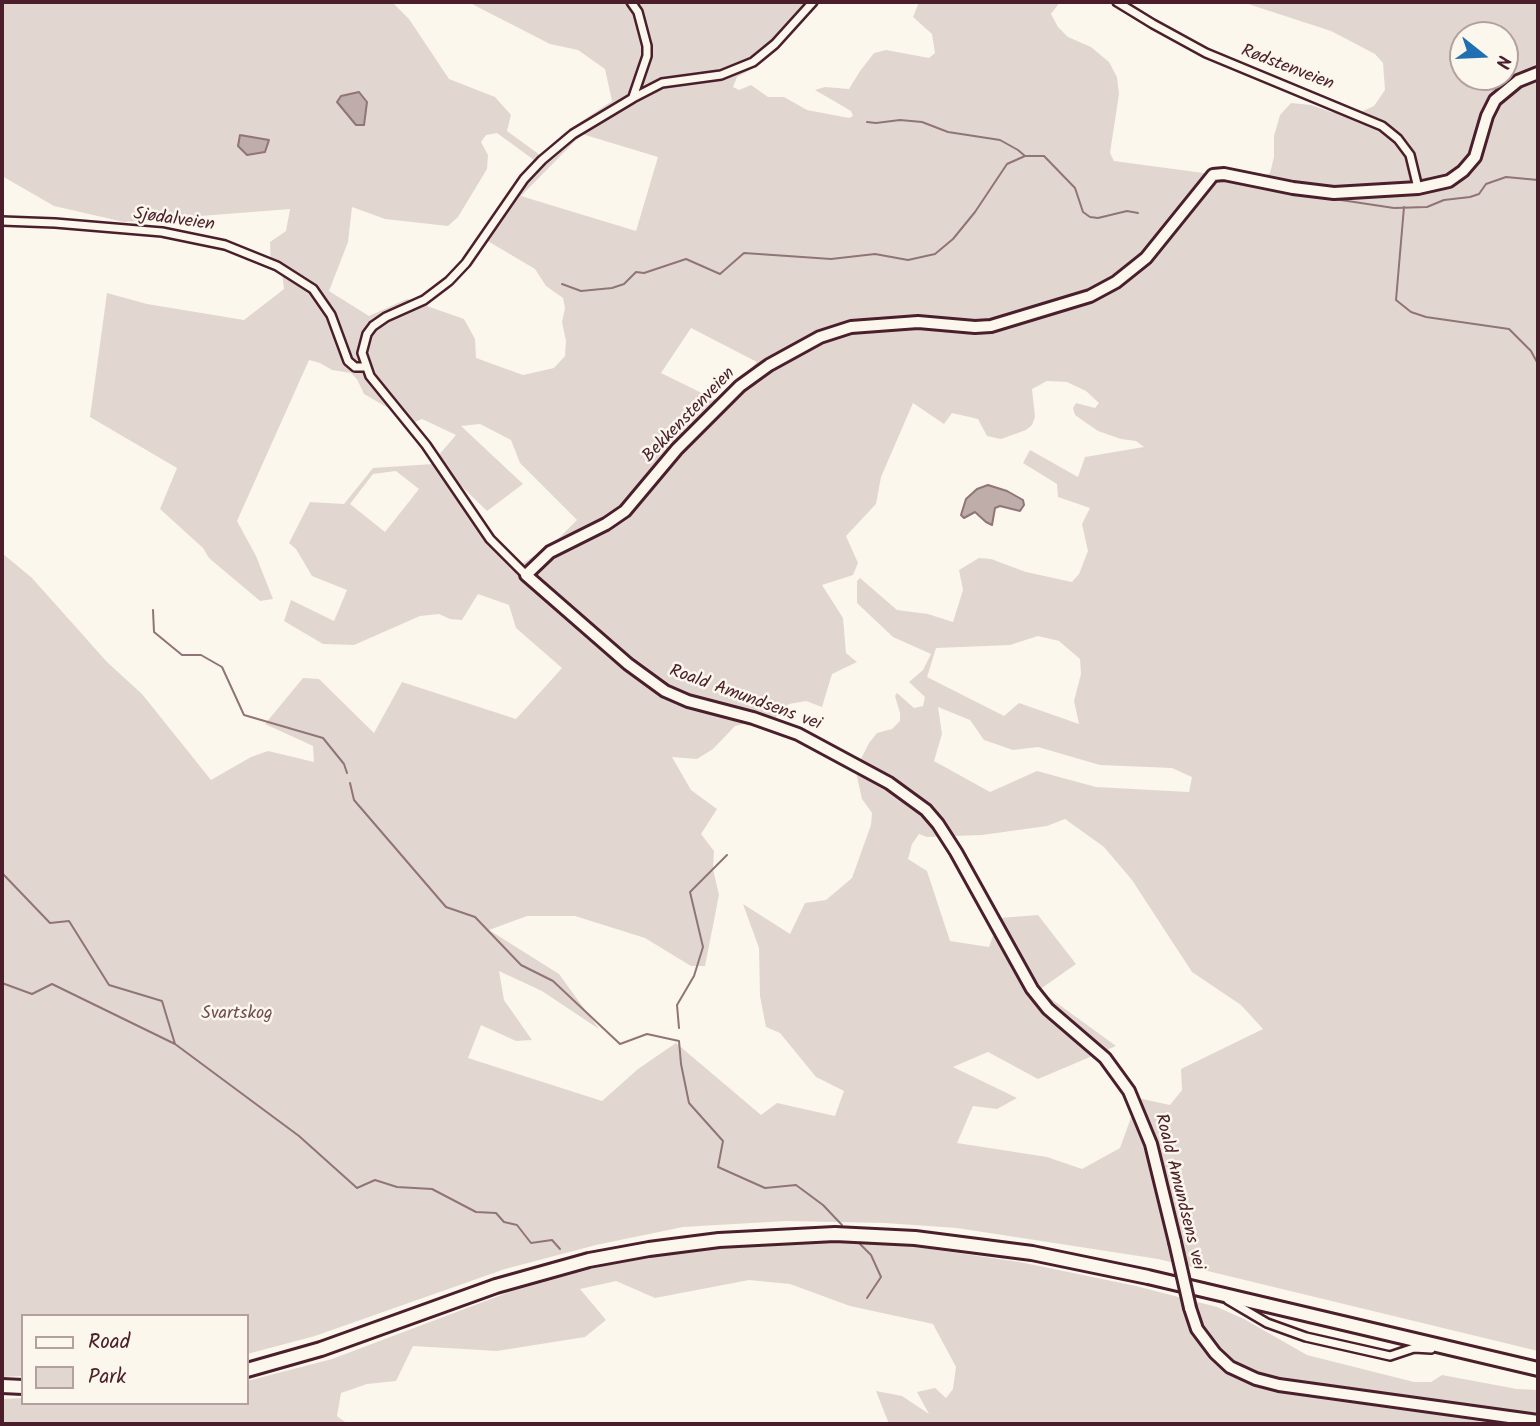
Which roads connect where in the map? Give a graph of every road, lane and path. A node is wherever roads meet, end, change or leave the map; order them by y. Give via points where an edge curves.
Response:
1 (631, 2) edge
2 (813, 2) edge
3 (1117, 2) edge
4 (1538, 73) edge
5 (633, 98) junction
6 (1418, 188) junction
7 (2, 221) edge
8 (366, 367) junction
9 (526, 575) junction
10 (1212, 1292) junction
11 (1465, 1352) junction
12 (1538, 1362) edge
13 (248, 1364) edge
14 (1538, 1369) edge
15 (248, 1370) edge
16 (2, 1386) edge
17 (21, 1387) edge
18 (2, 1392) edge
19 (21, 1393) edge
20 (1538, 1421) edge

1 - 5 street via 648,46
2 - 5 street via 753,62 721,75 669,81
3 - 6 street, Rødstenveien via 1216,57 1382,126 1410,155
4 - 6 main road, Bekkenstenveien via 1518,81 1496,100 1478,149 1463,171 1449,181
5 - 8 street via 573,134 539,162 466,263 441,288 373,326 363,345
6 - 9 main road, Bekkenstenveien via 1322,192 1213,175 1146,258 1090,296 991,326 918,322 832,332 740,386 677,449 625,511 550,552
7 - 8 street, Sjødalveien via 162,232 225,245 277,266 313,289 331,315 348,361
8 - 9 street, Roald Amundsens vei via 490,539
9 - 20 main road, Roald Amundsens vei, bridge via 665,691 798,734 889,783 926,810 956,852 1032,989 1126,1084 1151,1144 1197,1329 1230,1367 1279,1385
10 - 11 highway
10 - 11 street via 1267,1323 1306,1337 1390,1356 1414,1348
10 - 15 highway via 960,1242 835,1234 719,1240 622,1254 548,1271
11 - 14 highway
12 - 13 highway via 1043,1249 925,1233 834,1228 718,1233 587,1255 493,1280 317,1344
16 - 17 highway
18 - 19 highway

